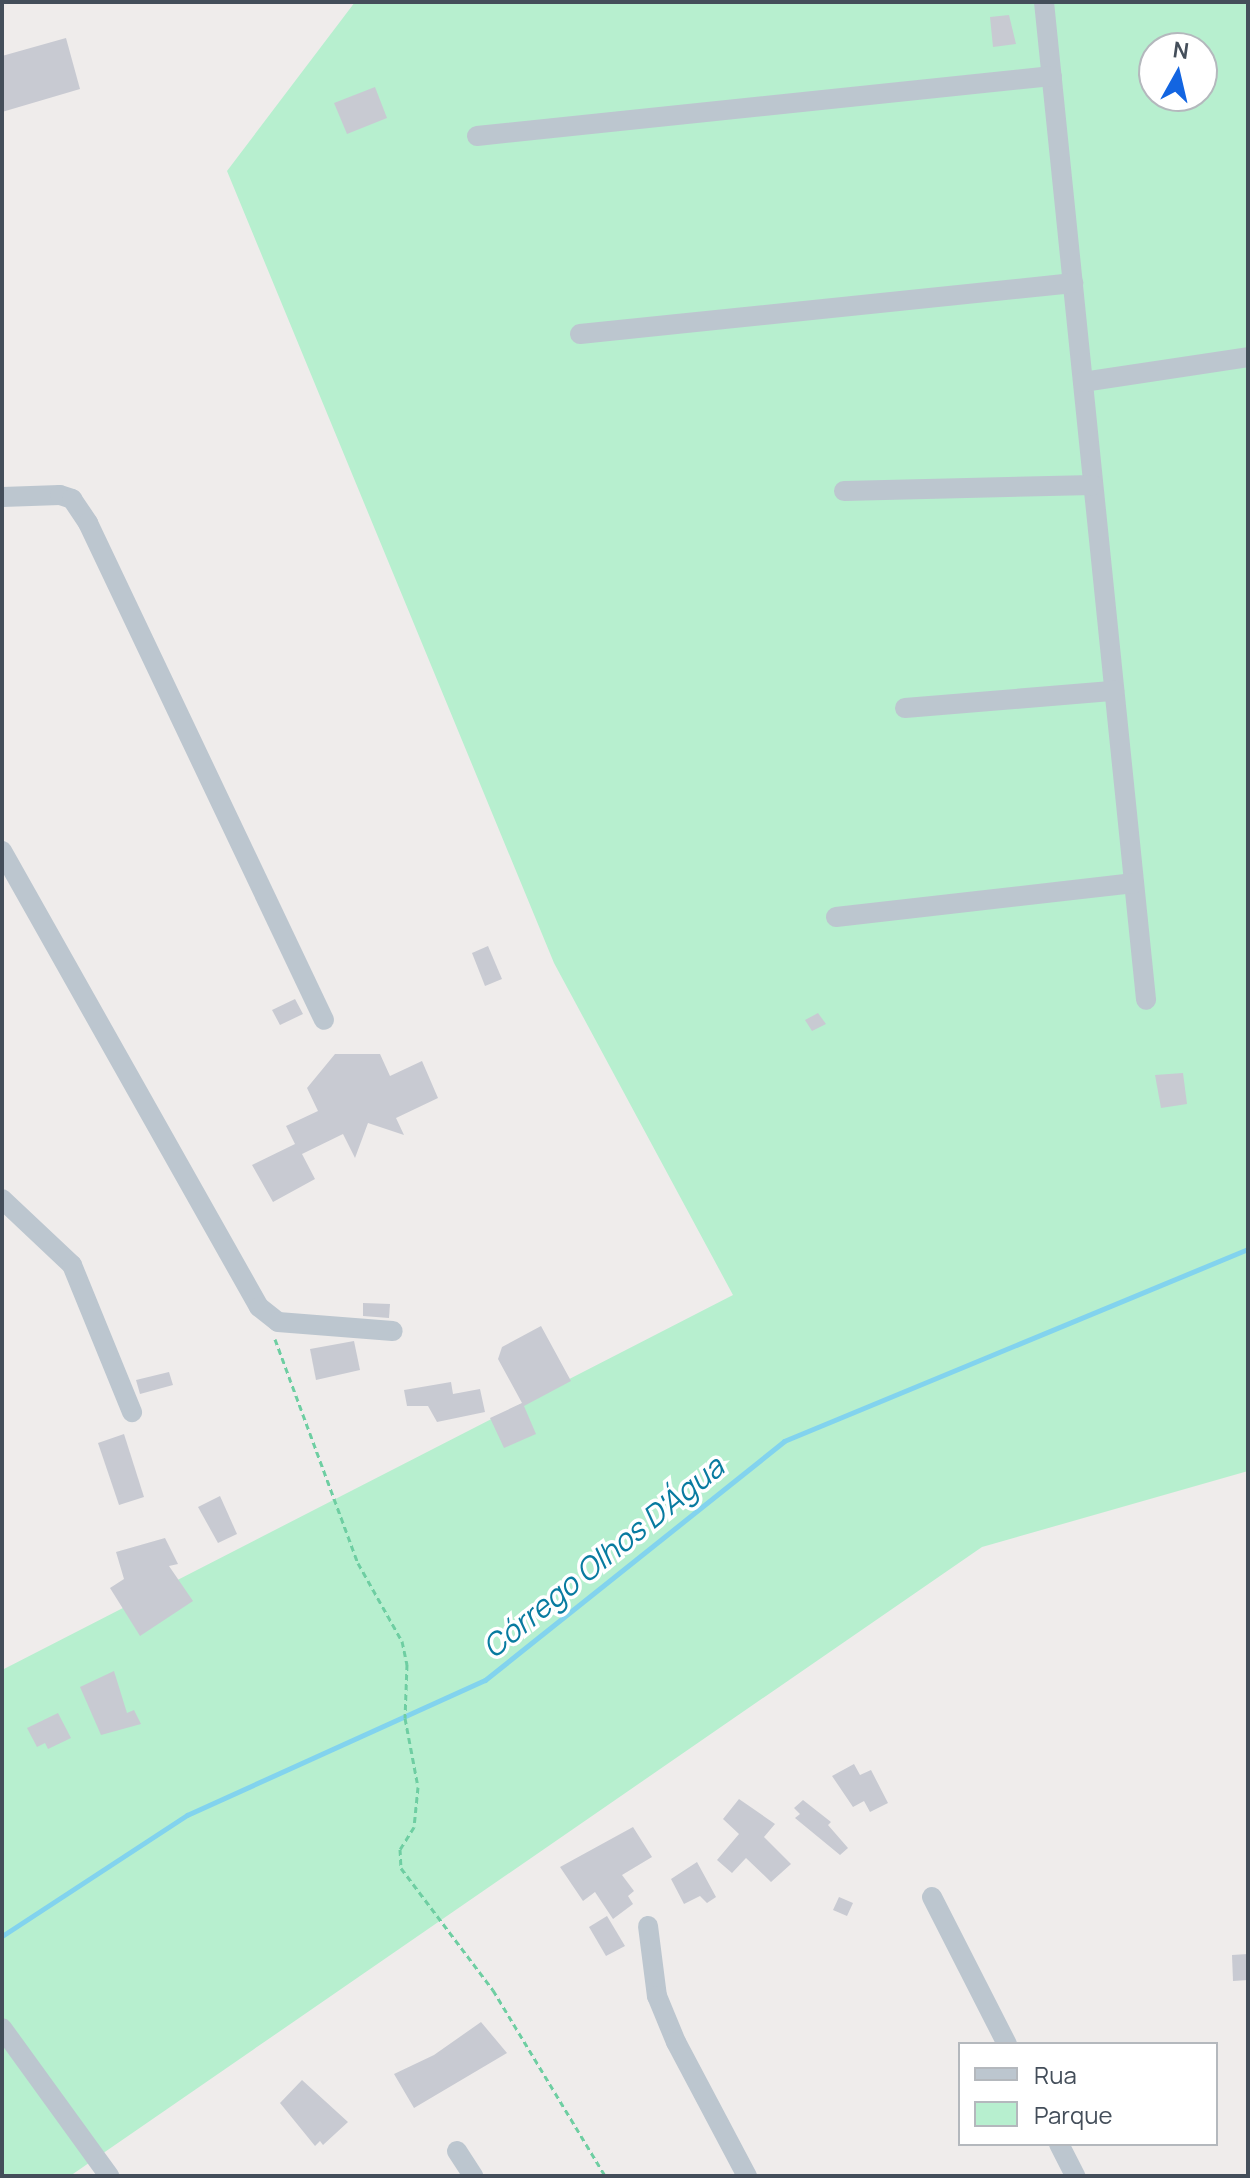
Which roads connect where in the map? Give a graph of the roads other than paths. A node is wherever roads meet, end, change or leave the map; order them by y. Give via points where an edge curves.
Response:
1 (1044, 2) edge
2 (1052, 76) junction
3 (477, 136) dead end
4 (1073, 283) junction
5 (580, 334) dead end
6 (1248, 357) edge
7 (1083, 382) junction
8 (1093, 485) junction
9 (844, 491) dead end
10 (2, 497) edge
11 (1114, 691) junction
12 (905, 708) dead end
13 (2, 851) edge
14 (1134, 883) junction
15 (836, 917) dead end
16 (1146, 1000) dead end
17 (324, 1020) dead end
18 (2, 1199) edge
19 (393, 1331) dead end
20 (132, 1412) dead end
21 (932, 1897) dead end
22 (648, 1926) dead end
23 (2, 2028) edge
24 (1006, 2042) edge
25 (1060, 2146) edge
26 (457, 2151) dead end
27 (109, 2176) edge
28 (473, 2176) edge
29 (747, 2176) edge
30 (1075, 2176) edge

1 - 2 street
2 - 3 street
2 - 4 street
4 - 5 street
4 - 7 street
6 - 7 street
7 - 8 street
8 - 9 street
8 - 11 street
10 - 17 street via 60,495 72,499 88,523
11 - 12 street
11 - 14 street
13 - 19 street via 267,1316 287,1324
14 - 15 street
14 - 16 street
18 - 20 street via 72,1265
21 - 24 street
22 - 29 street via 657,1996 666,2019
23 - 27 street
25 - 30 street
26 - 28 street

